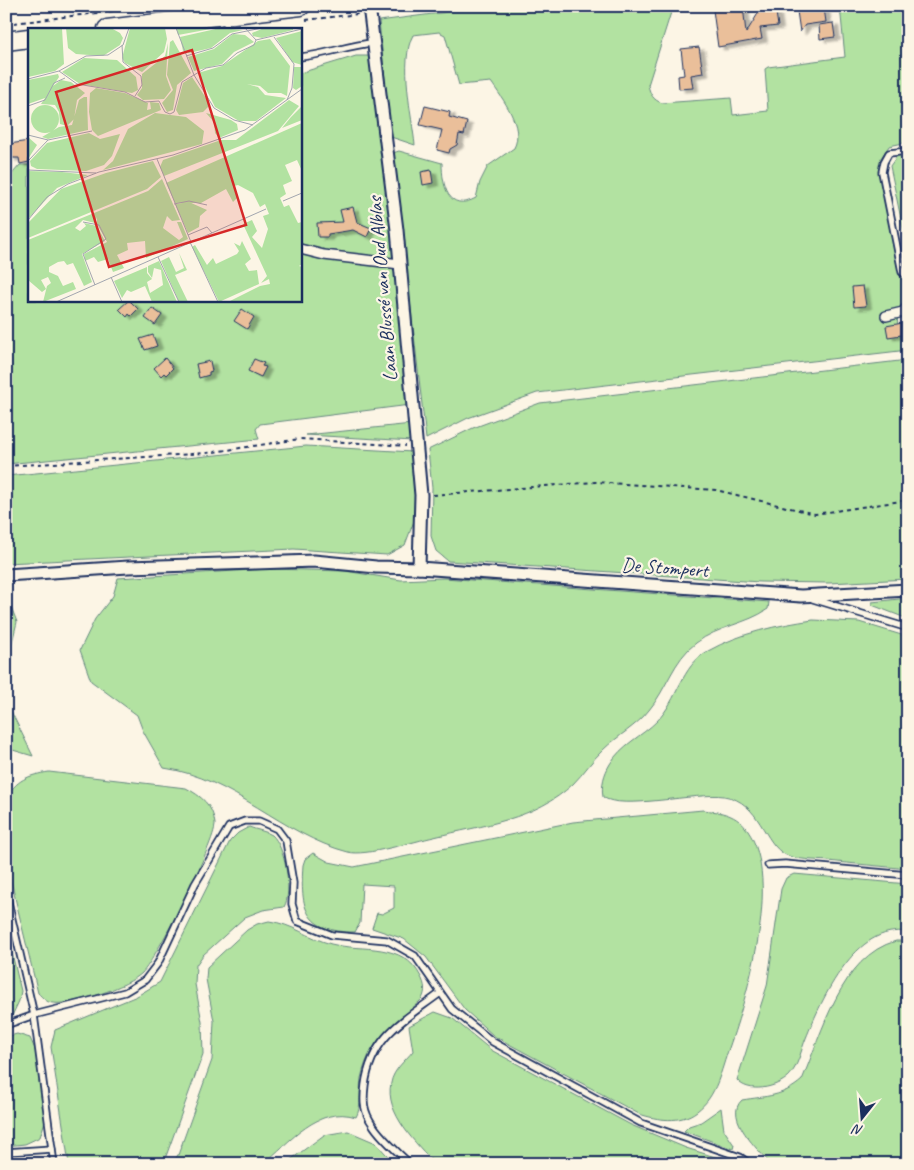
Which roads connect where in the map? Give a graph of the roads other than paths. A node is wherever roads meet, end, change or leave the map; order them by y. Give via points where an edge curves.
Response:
1 (369, 9) edge
2 (302, 13) edge
3 (226, 22) edge
4 (124, 28) edge
5 (28, 38) edge
6 (6, 41) edge
7 (373, 43) junction
8 (301, 57) edge
9 (908, 151) edge
10 (301, 249) edge
11 (400, 264) junction
12 (908, 277) edge
13 (908, 306) edge
14 (886, 316) dead end
15 (419, 568) junction
16 (6, 575) edge
17 (908, 590) edge
18 (801, 596) junction
19 (908, 628) edge
20 (768, 865) dead end
21 (908, 875) edge
22 (6, 893) edge
23 (440, 994) junction
24 (34, 1015) junction
25 (6, 1025) edge
26 (52, 1149) junction
27 (6, 1152) edge
28 (54, 1164) edge
29 (410, 1164) edge
30 (750, 1164) edge

1 - 7 street, Laan Blussé van Oud Alblas
2 - 3 main road
3 - 4 main road
5 - 6 main road
7 - 8 lane
7 - 11 street, Laan Blussé van Oud Alblas
9 - 12 lane via 889,154 882,172 902,272
10 - 11 street
11 - 15 street, Laan Blussé van Oud Alblas via 421,496
13 - 14 street via 903,312
15 - 16 street, De Stompert via 376,568 314,561
15 - 18 street, De Stompert
17 - 18 street, De Stompert
18 - 19 lane
20 - 21 lane
22 - 24 lane
23 - 24 lane via 415,956 387,940 332,936 297,921 292,904 293,883 286,841 277,829 259,821 245,821 228,827 195,884 158,963 145,980 125,992
23 - 29 lane via 394,1028 376,1049 367,1073 363,1106 373,1126
23 - 30 lane via 452,1009 493,1042 641,1123 740,1157
24 - 25 lane
24 - 26 lane
26 - 27 lane
26 - 28 lane

